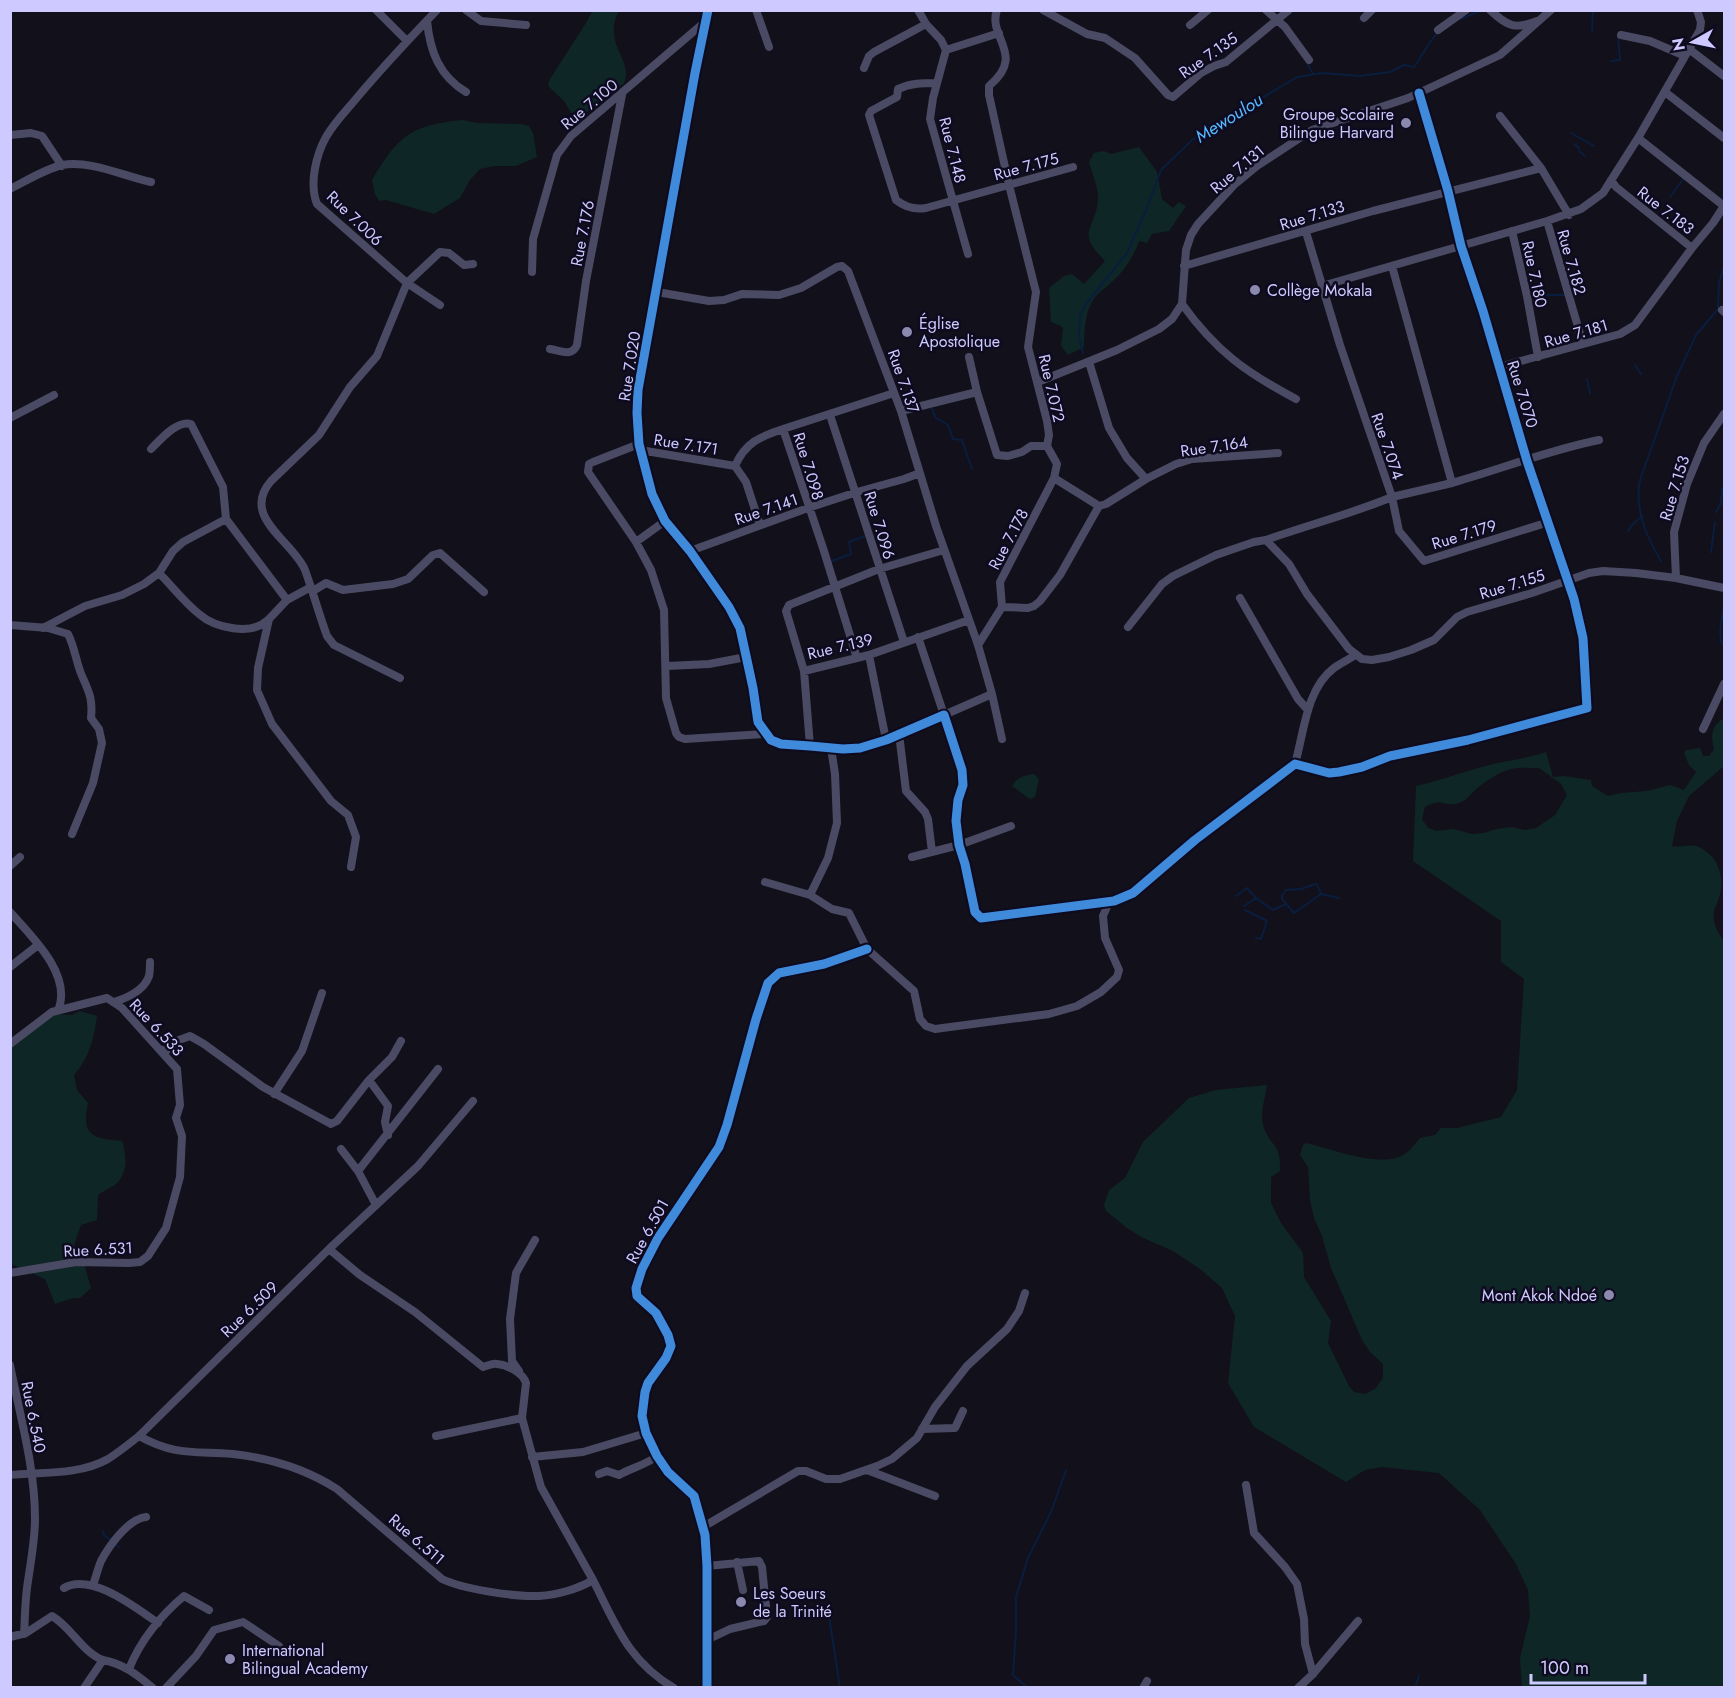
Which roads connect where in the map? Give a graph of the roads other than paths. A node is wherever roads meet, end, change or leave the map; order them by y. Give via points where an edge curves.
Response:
1 (376, 10) edge
2 (437, 10) edge
3 (466, 10) edge
4 (708, 10) edge
5 (756, 10) edge
6 (918, 10) edge
7 (997, 10) edge
8 (1043, 10) edge
9 (1208, 10) edge
10 (1266, 10) edge
11 (1289, 10) edge
12 (1372, 10) edge
13 (1466, 10) edge
14 (1491, 10) edge
15 (1551, 10) edge
16 (1697, 10) edge
17 (1364, 18) dead end
18 (1540, 19) junction
19 (427, 21) junction
20 (706, 21) junction
21 (1277, 21) junction
22 (926, 24) junction
23 (525, 25) dead end
24 (1191, 25) dead end
25 (1438, 30) dead end
26 (999, 33) junction
27 (1622, 36) dead end
28 (407, 41) junction
29 (769, 47) dead end
30 (946, 50) junction
31 (1687, 52) junction
32 (1309, 60) dead end
33 (864, 68) dead end
34 (1725, 76) edge
35 (936, 83) junction
36 (466, 92) dead end
37 (1665, 92) junction
38 (1419, 93) junction
39 (621, 95) junction
40 (1500, 116) dead end
41 (10, 135) edge
42 (1638, 138) junction
43 (1725, 138) edge
44 (62, 165) junction
45 (1073, 167) dead end
46 (1541, 168) junction
47 (1611, 180) junction
48 (151, 182) dead end
49 (1009, 186) junction
50 (10, 189) edge
51 (1448, 191) junction
52 (951, 200) junction
53 (1724, 206) edge
54 (1569, 214) junction
55 (1547, 221) junction
56 (1512, 231) junction
57 (1306, 232) junction
58 (1461, 246) junction
59 (1692, 248) junction
60 (968, 254) dead end
61 (473, 264) dead end
62 (1184, 266) junction
63 (1392, 266) junction
64 (532, 272) dead end
65 (407, 283) junction
66 (1322, 286) junction
67 (657, 292) junction
68 (1182, 304) junction
69 (440, 305) dead end
70 (1583, 344) junction
71 (550, 349) dead end
72 (969, 357) dead end
73 (1538, 357) junction
74 (1089, 362) junction
75 (1499, 367) junction
76 (1038, 382) junction
77 (977, 392) junction
78 (894, 393) junction
79 (54, 395) dead end
80 (1296, 399) dead end
81 (901, 411) junction
82 (1725, 414) edge
83 (830, 415) junction
84 (10, 418) edge
85 (783, 429) junction
86 (1599, 440) dead end
87 (1047, 446) junction
88 (640, 447) junction
89 (151, 449) dead end
90 (1278, 453) dead end
91 (1527, 461) junction
92 (735, 466) junction
93 (920, 473) junction
94 (1054, 478) junction
95 (1146, 479) junction
96 (1452, 483) junction
97 (856, 492) junction
98 (1392, 498) junction
99 (1099, 506) junction
100 (808, 508) junction
101 (226, 519) junction
102 (665, 521) junction
103 (1549, 522) junction
104 (760, 525) junction
105 (1266, 540) junction
106 (636, 542) junction
107 (944, 550) junction
108 (690, 551) junction
109 (879, 569) junction
110 (159, 573) junction
111 (1676, 578) junction
112 (1568, 579) junction
113 (834, 585) junction
114 (1725, 588) edge
115 (312, 589) junction
116 (484, 592) dead end
117 (1240, 598) dead end
118 (287, 600) junction
119 (1002, 607) junction
120 (269, 619) junction
121 (969, 620) junction
122 (10, 625) edge
123 (1128, 627) dead end
124 (43, 628) junction
125 (918, 638) junction
126 (904, 642) junction
127 (978, 645) junction
128 (869, 655) junction
129 (1355, 656) junction
130 (746, 657) junction
131 (857, 658) junction
132 (667, 666) junction
133 (804, 671) junction
134 (400, 678) dead end
135 (1725, 684) edge
136 (992, 694) junction
137 (1308, 710) junction
138 (944, 715) junction
139 (1703, 729) dead end
140 (765, 734) junction
141 (899, 734) junction
142 (1002, 739) dead end
143 (886, 740) junction
144 (810, 747) junction
145 (831, 748) junction
146 (1295, 764) junction
147 (1011, 826) dead end
148 (72, 834) dead end
149 (959, 845) junction
150 (932, 852) junction
151 (20, 857) dead end
152 (912, 857) dead end
153 (10, 866) edge
154 (351, 867) dead end
155 (765, 882) dead end
156 (810, 895) junction
157 (1109, 902) junction
158 (10, 912) edge
159 (38, 945) junction
160 (867, 950) junction
161 (150, 962) dead end
162 (10, 967) edge
163 (322, 993) dead end
164 (114, 1002) junction
165 (59, 1008) junction
166 (401, 1041) dead end
167 (10, 1044) edge
168 (158, 1048) junction
169 (438, 1069) dead end
170 (369, 1080) junction
171 (274, 1094) junction
172 (473, 1101) dead end
173 (176, 1118) joint
174 (388, 1135) junction
175 (341, 1149) dead end
176 (358, 1171) junction
177 (376, 1205) junction
178 (535, 1239) dead end
179 (329, 1249) junction
180 (10, 1273) edge
181 (1025, 1293) dead end
182 (10, 1365) edge
183 (520, 1373) junction
184 (963, 1411) dead end
185 (522, 1418) junction
186 (922, 1429) junction
187 (646, 1433) junction
188 (139, 1436) junction
189 (436, 1436) dead end
190 (657, 1456) junction
191 (532, 1457) junction
192 (867, 1470) junction
193 (30, 1474) junction
194 (599, 1474) dead end
195 (10, 1475) edge
196 (1246, 1485) dead end
197 (935, 1496) dead end
198 (146, 1517) dead end
199 (703, 1527) junction
200 (737, 1562) junction
201 (707, 1566) junction
202 (593, 1580) junction
203 (93, 1585) junction
204 (64, 1587) dead end
205 (743, 1590) dead end
206 (209, 1610) dead end
207 (1358, 1621) dead end
208 (158, 1623) junction
209 (24, 1634) junction
210 (10, 1637) edge
211 (707, 1640) junction
212 (279, 1646) dead end
213 (103, 1660) junction
214 (129, 1669) junction
215 (1313, 1674) junction
216 (84, 1688) edge
217 (153, 1688) edge
218 (166, 1688) edge
219 (674, 1688) edge
220 (706, 1688) edge
221 (1298, 1688) edge

1 - 28 street
2 - 19 street, Rue 7.006
3 - 23 street via 481,21
4 - 20 street, Rue 7.020
5 - 29 street
6 - 22 street
7 - 26 street, Rue 7.072
8 - 21 street, Rue 7.135 via 1087,34 1105,38 1136,58 1170,96 1208,69 1226,62
9 - 24 street
10 - 21 street
11 - 21 street, Rue 7.135
12 - 17 street
13 - 25 street
14 - 18 street via 1507,24 1516,26
15 - 18 street, Rue 7.131
16 - 31 street via 1700,30
18 - 38 street, Rue 7.131 via 1500,55
19 - 28 street, Rue 7.006
19 - 36 street via 432,47 446,77
20 - 39 street, Rue 7.100
20 - 67 street, Rue 7.020
21 - 32 street
22 - 30 street
22 - 33 street via 874,51
26 - 30 street
26 - 49 street, Rue 7.072 via 1005,48 1005,67 989,87 989,95
27 - 31 street
28 - 65 street, Rue 7.006 via 327,135 313,185 317,204
30 - 35 street, Rue 7.148
31 - 34 street
31 - 37 street
35 - 52 street, Rue 7.148 via 930,119
35 - 52 street, Rue 7.175 via 906,85 898,90 893,101 869,115 896,200 920,209
37 - 42 street
37 - 43 street
38 - 51 street, Rue 7.070
38 - 62 street, Rue 7.131 via 1312,130 1257,166 1198,224 1188,242
39 - 64 street, Rue 7.100 via 570,136 557,154 533,239
39 - 71 street, Rue 7.176 via 577,345 570,353
40 - 46 street
41 - 44 street via 42,136
42 - 47 street
42 - 53 street
44 - 48 street via 98,168
44 - 50 street
45 - 49 street, Rue 7.175
46 - 51 street, Rue 7.133
46 - 54 street
47 - 54 street via 1597,198
47 - 59 street, Rue 7.183
49 - 52 street, Rue 7.175
49 - 76 street, Rue 7.072 via 1036,292 1028,347
51 - 57 street, Rue 7.133
51 - 58 street, Rue 7.070
52 - 60 street, Rue 7.148
53 - 59 street, Rue 7.183
54 - 55 street
55 - 56 street
55 - 70 street, Rue 7.182
56 - 58 street
56 - 73 street, Rue 7.180
57 - 62 street, Rue 7.133
57 - 66 street, Rue 7.074
58 - 63 street
58 - 75 street, Rue 7.070
59 - 70 street, Rue 7.181 via 1635,325 1620,334
61 - 65 street via 464,265 440,252
62 - 68 street, Rue 7.131
63 - 66 street
63 - 96 street
65 - 69 street, Rue 7.006
65 - 115 street via 377,356 350,387 319,435 264,489 264,515 304,568
66 - 98 street, Rue 7.074
67 - 78 street, Rue 7.137 via 709,301 742,294 779,295 842,266 848,271
67 - 88 street, Rue 7.020 via 638,390
68 - 74 street via 1159,329
68 - 80 street via 1227,356 1260,381
70 - 73 street, Rue 7.181
72 - 77 street
73 - 75 street, Rue 7.181
74 - 76 street
74 - 95 street via 1109,428 1127,458
75 - 91 street, Rue 7.070
76 - 87 street, Rue 7.072 via 1049,435
77 - 81 street
77 - 87 street, Rue 7.072 via 997,454 1008,456 1031,446
78 - 81 street, Rue 7.137
78 - 83 street, Rue 7.098
79 - 84 street
81 - 93 street, Rue 7.137
82 - 111 street, Rue 7.153 via 1704,443 1685,493 1674,532
83 - 85 street, Rue 7.098
83 - 97 street, Rue 7.096
85 - 92 street via 746,447
85 - 100 street, Rue 7.098
86 - 91 street, Rue 7.074
87 - 94 street via 1057,464
88 - 92 street, Rue 7.171
88 - 102 street, Rue 7.020 via 647,480
88 - 106 street via 588,466 588,472
89 - 101 street via 165,435 183,424 191,424 223,487
90 - 95 street, Rue 7.164 via 1192,459
91 - 96 street, Rue 7.074
91 - 103 street, Rue 7.070
92 - 104 street, Rue 7.171 via 746,482
93 - 97 street, Rue 7.141
93 - 107 street, Rue 7.137
94 - 99 street
94 - 119 street, Rue 7.178 via 1000,582
95 - 99 street, Rue 7.164
96 - 98 street, Rue 7.074
97 - 100 street, Rue 7.141
97 - 109 street, Rue 7.096
98 - 103 street, Rue 7.179 via 1399,531 1424,561
98 - 105 street
99 - 119 street via 1041,601 1028,608
100 - 104 street, Rue 7.141
100 - 113 street, Rue 7.098
101 - 110 street via 173,551
101 - 118 street
102 - 106 street
102 - 108 street, Rue 7.020
103 - 112 street, Rue 7.070
104 - 108 street, Rue 7.141
105 - 123 street via 1216,555 1173,576
105 - 129 street via 1289,564
106 - 132 street via 651,570 664,610
107 - 109 street, Rue 7.139
107 - 121 street, Rue 7.137
108 - 130 street, Rue 7.020 via 729,607 740,628
109 - 113 street, Rue 7.139
109 - 126 street, Rue 7.096
110 - 120 street via 200,615 235,631 262,626
110 - 124 street via 122,596 84,606
111 - 112 street, Rue 7.155 via 1603,572
111 - 114 street, Rue 7.155
112 - 129 street, Rue 7.155 via 1467,612 1434,640 1411,650 1372,660
112 - 146 street, Rue 7.070 via 1583,638 1586,709 1339,772
113 - 131 street, Rue 7.098
113 - 133 street, Rue 7.139 via 787,607
115 - 116 street via 326,583 343,590 393,584 408,579 440,553
115 - 118 street
115 - 134 street via 327,636 334,645
117 - 137 street
118 - 120 street
119 - 127 street
120 - 154 street via 257,690 272,724 324,793 348,815 356,837
121 - 125 street, Rue 7.139
121 - 127 street, Rue 7.137
122 - 124 street
124 - 148 street via 68,634 89,689 91,718 102,743 93,783
125 - 126 street, Rue 7.139
125 - 138 street
126 - 128 street, Rue 7.139
127 - 136 street, Rue 7.137
128 - 131 street, Rue 7.139
128 - 143 street
129 - 137 street via 1325,677
130 - 132 street
130 - 140 street, Rue 7.020 via 758,722
131 - 133 street, Rue 7.139
132 - 140 street via 666,698 680,737
133 - 144 street
135 - 139 street
136 - 138 street
136 - 142 street, Rue 7.137
137 - 146 street
138 - 141 street
138 - 149 street via 962,770 956,821
140 - 144 street via 781,744
141 - 143 street
141 - 150 street via 906,791 926,813
143 - 145 street via 860,748
144 - 145 street
145 - 156 street via 837,823 828,858
146 - 157 street via 1133,893
147 - 149 street
149 - 150 street
149 - 157 street via 975,912 981,918
150 - 152 street
151 - 153 street
155 - 156 street
156 - 160 street via 832,909 849,913
157 - 160 street via 1103,916 1105,938 1119,970 1117,977 1077,1006 1049,1014 934,1029 920,1019 914,991
158 - 159 street
159 - 162 street
159 - 165 street via 50,959 61,989
160 - 187 street, Rue 6.501 via 779,973 768,983 719,1147 658,1238 636,1288 637,1296 656,1313 671,1346 645,1392 642,1416
161 - 164 street via 149,977 142,986 129,998
163 - 171 street via 302,1051
164 - 165 street, Rue 6.533 via 107,998
164 - 168 street, Rue 6.533
165 - 167 street, Rue 6.533
166 - 170 street via 392,1057
168 - 171 street via 166,1051 190,1036
168 - 173 street, Rue 6.533 via 177,1070 180,1105
169 - 174 street
170 - 171 street via 331,1124
170 - 174 street via 388,1106
172 - 177 street, Rue 6.509 via 418,1166
173 - 180 street, Rue 6.531 via 182,1136 180,1177 166,1228 148,1256 140,1262 76,1262
174 - 176 street
175 - 176 street
176 - 177 street
177 - 179 street, Rue 6.509
178 - 183 street via 516,1273 510,1319 512,1361
179 - 183 street via 483,1367 497,1364
179 - 188 street, Rue 6.509
181 - 186 street via 1007,1329 967,1366
182 - 193 street, Rue 6.540
183 - 185 street via 526,1383
184 - 186 street via 955,1428
185 - 189 street
185 - 191 street
186 - 192 street via 892,1459
187 - 190 street, Rue 6.501
187 - 191 street via 583,1452
188 - 193 street, Rue 6.509 via 107,1460 70,1470
188 - 202 street, Rue 6.511 via 178,1452 269,1460 323,1480 451,1583 539,1596
190 - 194 street via 619,1475 607,1471
190 - 199 street, Rue 6.501 via 694,1496
191 - 202 street via 541,1487
192 - 197 street
192 - 199 street via 840,1479 798,1471
193 - 195 street, Rue 6.509
193 - 209 street, Rue 6.540 via 35,1522
196 - 215 street via 1254,1533 1297,1584
198 - 203 street via 135,1519 123,1530 101,1561
199 - 201 street, Rue 6.501
200 - 201 street
200 - 205 street
200 - 211 street via 756,1560 761,1564 767,1617
201 - 211 street, Rue 6.501
202 - 219 street via 630,1651 650,1672
203 - 204 street via 75,1583
203 - 208 street
206 - 208 street via 184,1596
207 - 215 street
208 - 214 street
209 - 210 street
209 - 213 street via 52,1616 94,1657
211 - 220 street, Rue 6.501
212 - 218 street via 243,1622 214,1630
213 - 214 street
213 - 216 street
214 - 217 street
215 - 221 street

